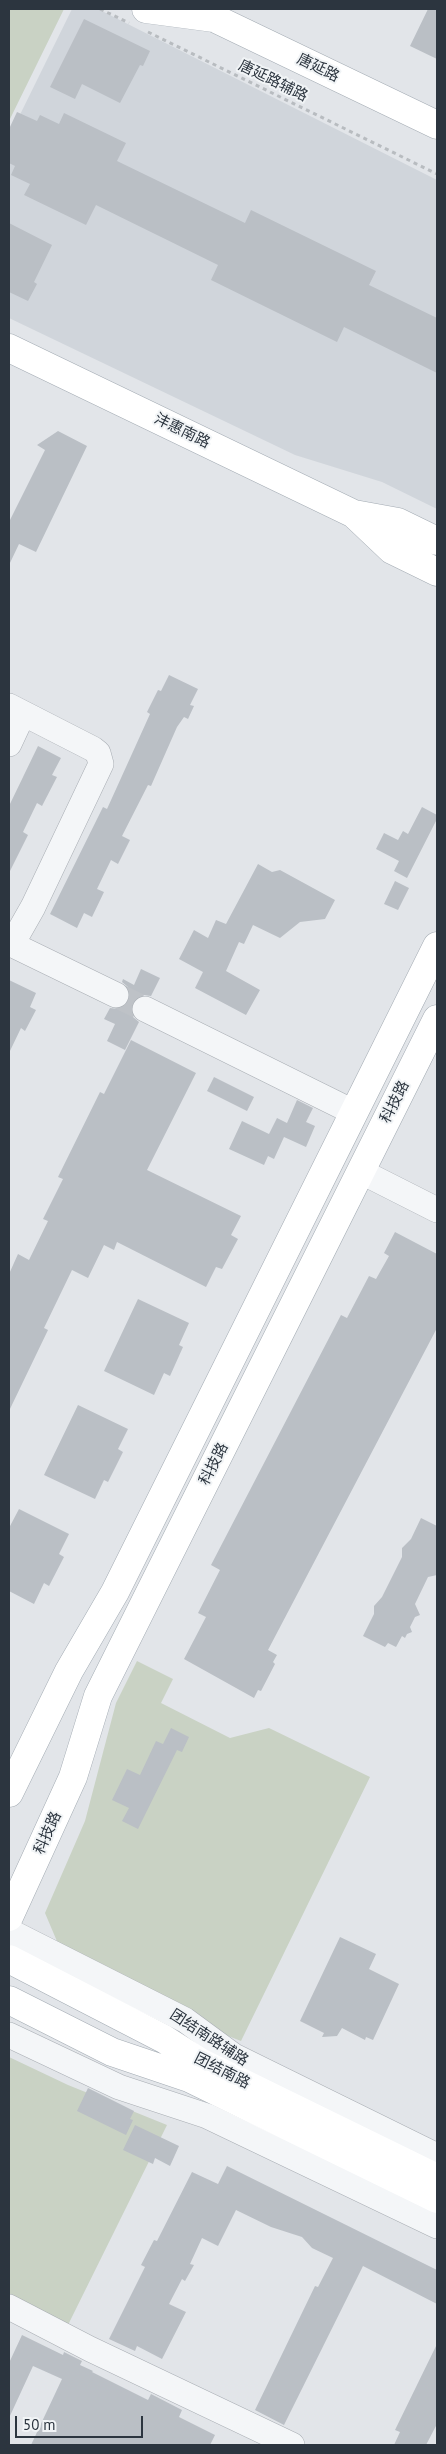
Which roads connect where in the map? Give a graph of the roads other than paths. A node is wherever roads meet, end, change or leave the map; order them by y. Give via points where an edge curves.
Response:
1 (207, 13) edge
2 (142, 22) edge
3 (437, 125) edge
4 (9, 348) edge
5 (354, 514) junction
6 (437, 522) edge
7 (437, 541) edge
8 (437, 572) edge
9 (16, 710) edge
10 (9, 744) edge
11 (11, 943) edge
12 (437, 946) edge
13 (116, 995) tunnel mouth
14 (145, 1010) tunnel mouth
15 (437, 1019) edge
16 (353, 1112) junction
17 (360, 1171) junction
18 (437, 1210) edge
19 (9, 1793) edge
20 (9, 1918) edge
21 (9, 1931) edge
22 (9, 1959) edge
23 (9, 2000) edge
24 (9, 2034) edge
25 (437, 2156) edge
26 (437, 2178) edge
27 (437, 2200) edge
28 (437, 2226) edge
29 (9, 2307) edge
30 (292, 2445) edge

1 - 2 main road, 唐延路
1 - 3 main road, 唐延路
4 - 5 main road, 沣惠南路
5 - 6 main road via 406,507
5 - 7 main road, 沣惠南路 via 398,522
5 - 8 main road, 沣惠南路 via 392,550
9 - 10 street
9 - 11 street via 93,749 98,753 101,764 33,907
11 - 13 street
12 - 16 main road
14 - 16 street
15 - 17 main road, 科技路
16 - 19 main road via 115,1592 69,1671
17 - 18 street
17 - 20 main road, 科技路 via 98,1696 73,1777
21 - 25 street, 团结南路辅路 via 185,2020 234,2056
22 - 26 main road, 团结南路 via 200,2062
23 - 27 main road, 团结南路 via 112,2052 189,2078
24 - 28 street via 120,2087 207,2116
29 - 30 street

